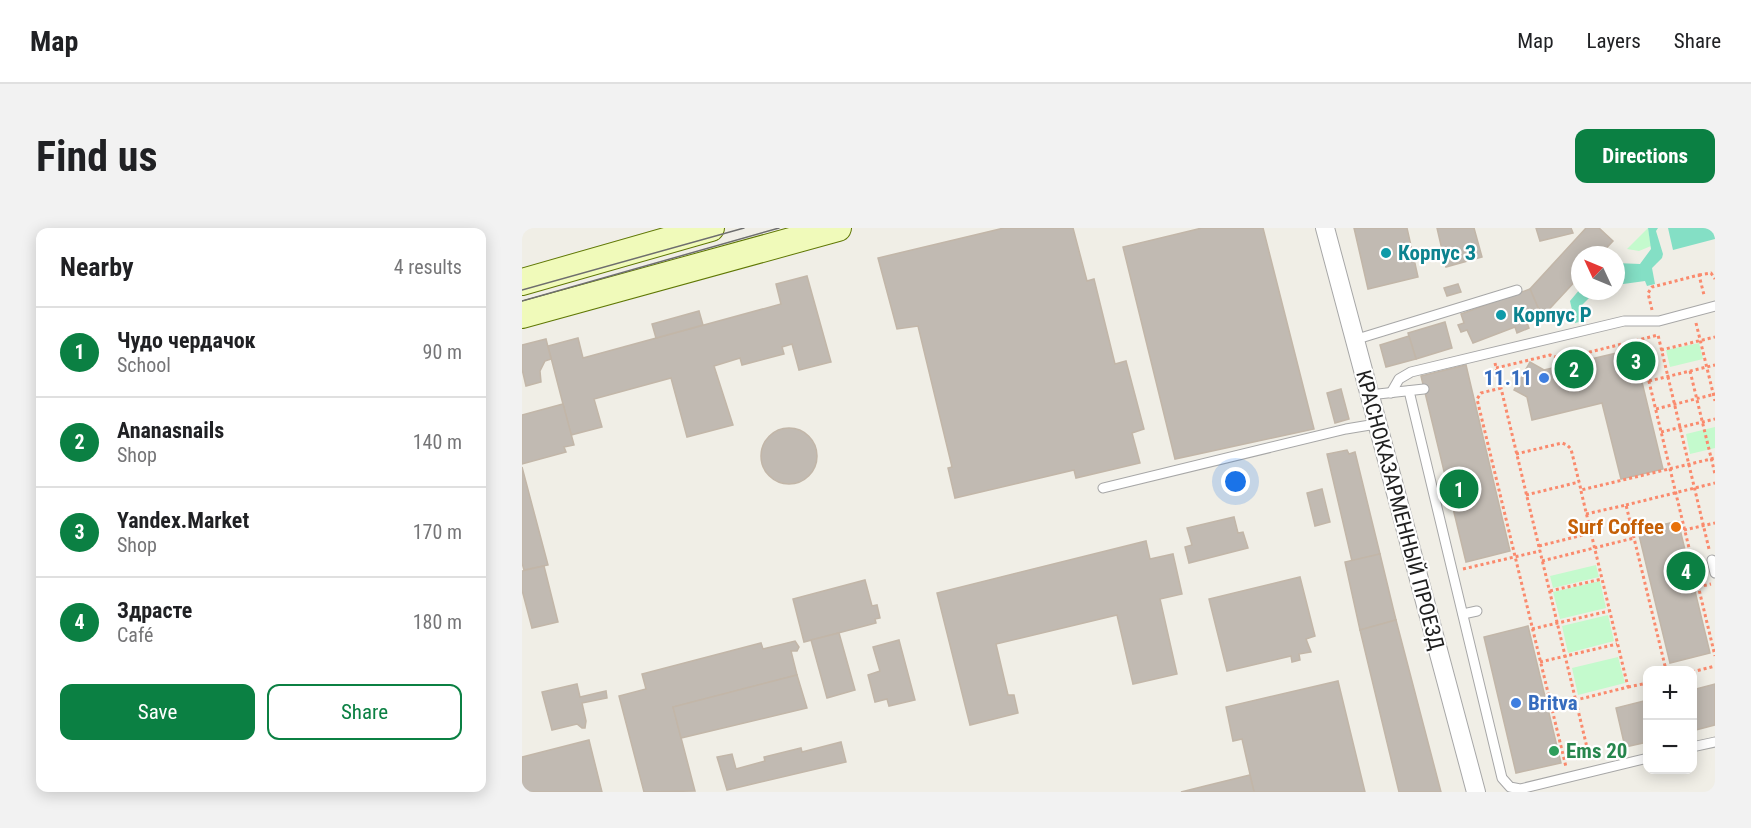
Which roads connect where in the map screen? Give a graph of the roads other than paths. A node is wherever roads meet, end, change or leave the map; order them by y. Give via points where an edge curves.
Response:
1 (838, 228) edge
2 (1324, 228) edge
3 (695, 230) edge
4 (522, 282) edge
5 (1517, 290) dead end
6 (1711, 307) edge
7 (522, 315) edge
8 (1354, 340) junction
9 (1424, 389) dead end
10 (1409, 390) junction
11 (1391, 393) junction
12 (1369, 395) junction
13 (1376, 424) junction
14 (1103, 488) dead end
15 (1712, 560) road end
16 (1715, 573) edge
17 (1477, 610) dead end
18 (1463, 614) junction
19 (1715, 742) edge
20 (1697, 746) edge
21 (1643, 759) edge
22 (1476, 792) edge

1 - 7 main road
2 - 8 street, КРАСНОКАЗАРМЕННЫЙ ПРОЕЗД
3 - 4 main road
5 - 8 lane
6 - 11 lane via 1654,321 1627,320 1407,374
8 - 12 street, КРАСНОКАЗАРМЕННЫЙ ПРОЕЗД
9 - 10 lane
10 - 11 lane
10 - 18 lane
11 - 12 lane
12 - 13 street, КРАСНОКАЗАРМЕННЫЙ ПРОЕЗД
13 - 14 lane
13 - 22 street, КРАСНОКАЗАРМЕННЫЙ ПРОЕЗД
15 - 16 lane
17 - 18 lane
18 - 21 lane via 1506,784 1520,789
19 - 20 lane

